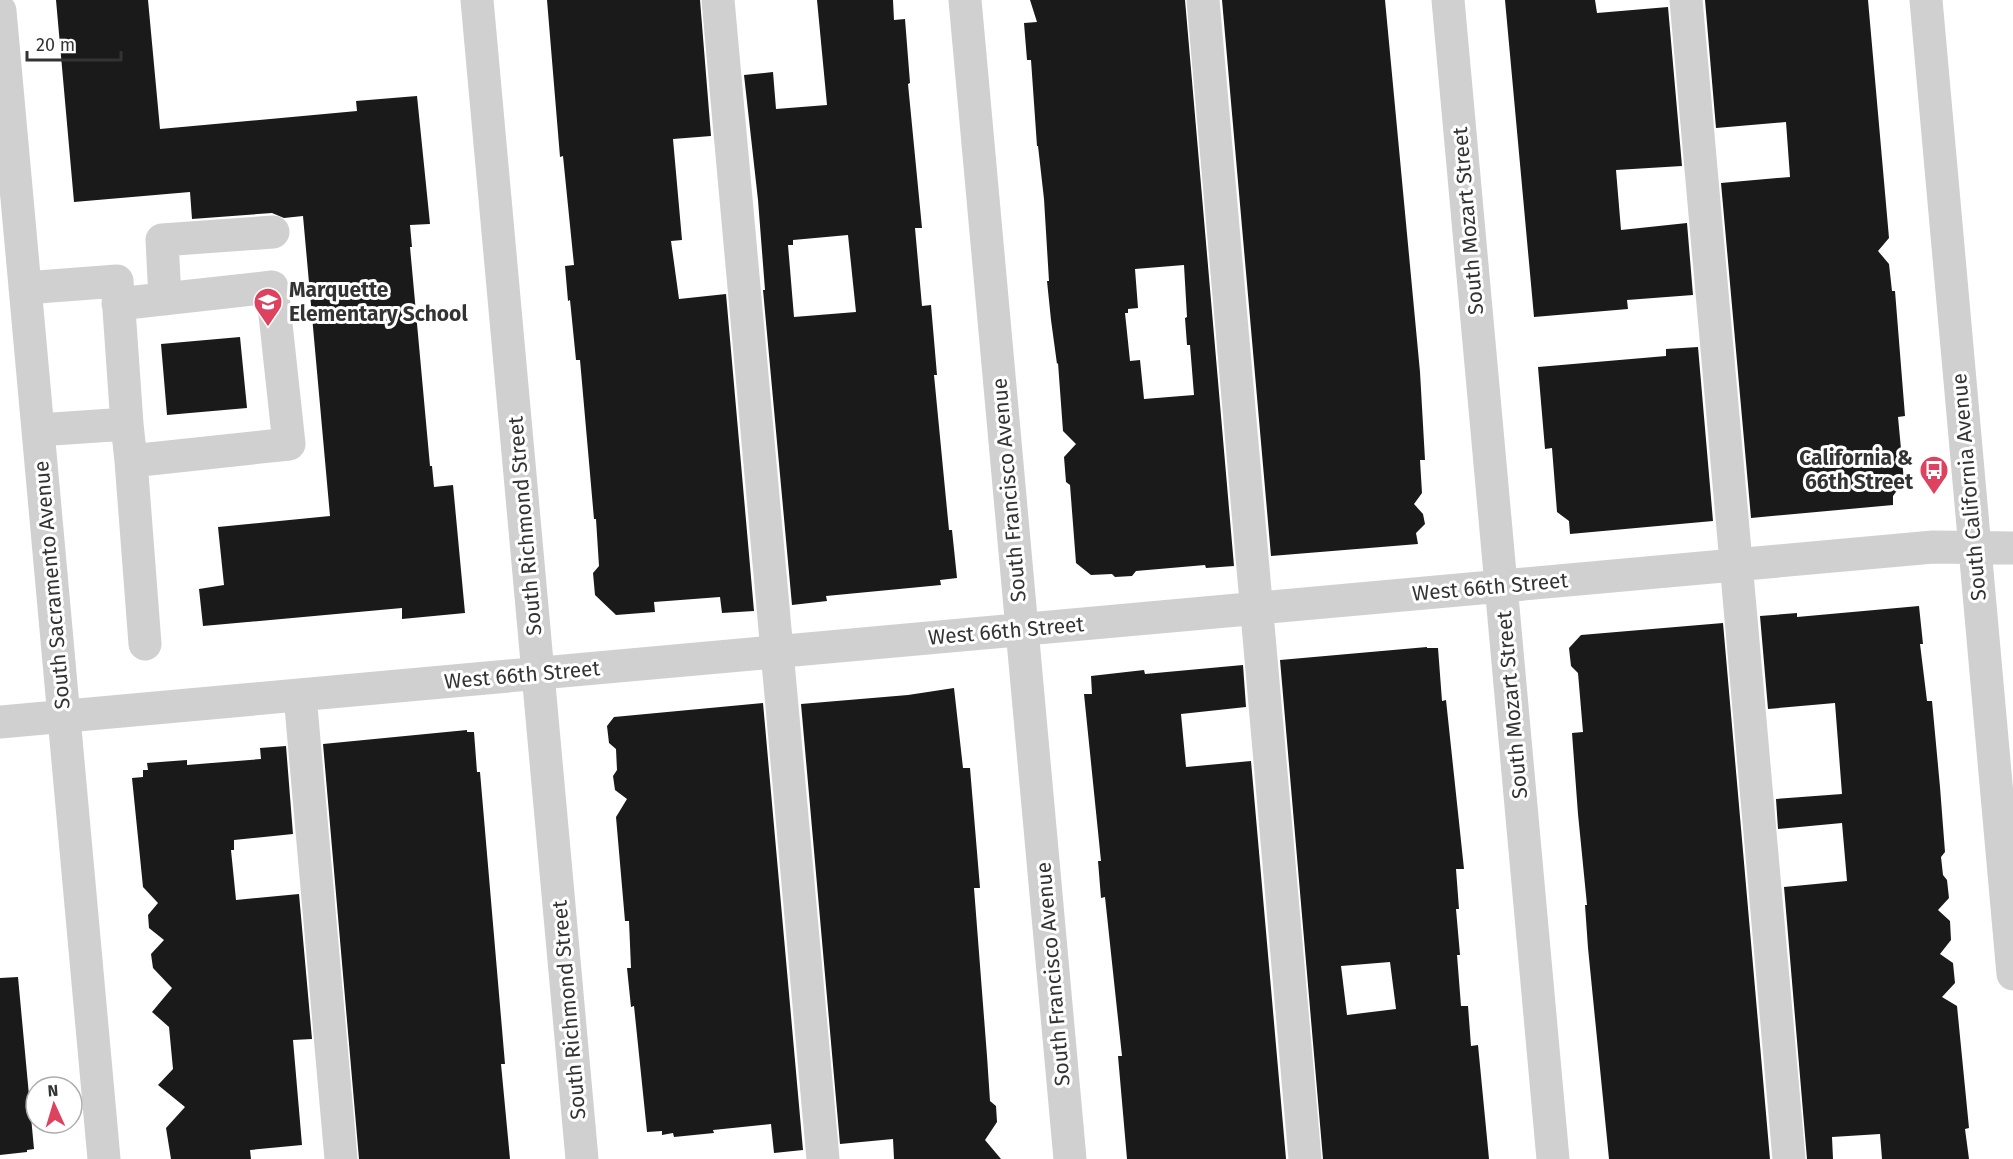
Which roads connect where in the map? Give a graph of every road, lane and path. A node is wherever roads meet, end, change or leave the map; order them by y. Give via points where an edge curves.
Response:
1 (477, 0) edge
2 (718, 0) edge
3 (965, 0) edge
4 (1203, 0) edge
5 (1448, 0) edge
6 (1686, 0) edge
7 (1926, 0) edge
8 (0, 11) edge
9 (273, 232) dead end
10 (25, 288) junction
11 (165, 299) junction
12 (118, 303) junction
13 (127, 424) junction
14 (38, 430) junction
15 (130, 461) junction
16 (1975, 548) junction
17 (2013, 548) edge
18 (1737, 565) junction
19 (1501, 586) junction
20 (1257, 608) junction
21 (1022, 629) junction
22 (145, 644) dead end
23 (777, 652) junction
24 (538, 673) junction
25 (300, 694) junction
26 (64, 716) junction
27 (0, 722) edge
28 (2013, 974) edge
29 (104, 1159) edge
30 (341, 1159) edge
31 (582, 1159) edge
32 (823, 1159) edge
33 (1070, 1159) edge
34 (1305, 1159) edge
35 (1553, 1159) edge
36 (1789, 1159) edge

1 - 24 street, South Richmond Street
2 - 23 street
3 - 21 street, South Francisco Avenue
4 - 20 street
5 - 19 street, South Mozart Street
6 - 18 street
7 - 16 street, South California Avenue
8 - 10 street, South Sacramento Avenue
9 - 11 street via 162,240
10 - 12 street via 117,281
10 - 14 street, South Sacramento Avenue
11 - 12 street
11 - 15 street via 272,287 289,444
12 - 13 street
13 - 14 street
13 - 15 street
14 - 26 street, South Sacramento Avenue
15 - 22 street
16 - 17 street, West 66th Street
16 - 18 street, West 66th Street via 1933,547
16 - 28 street, South California Avenue
18 - 19 street, West 66th Street
18 - 36 street
19 - 20 street, West 66th Street
19 - 35 street, South Mozart Street
20 - 21 street, West 66th Street
20 - 34 street
21 - 23 street, West 66th Street
21 - 33 street, South Francisco Avenue
23 - 24 street, West 66th Street
23 - 32 street
24 - 25 street, West 66th Street
24 - 31 street, South Richmond Street
25 - 26 street, West 66th Street
25 - 30 street
26 - 27 street, West 66th Street
26 - 29 street, South Sacramento Avenue

